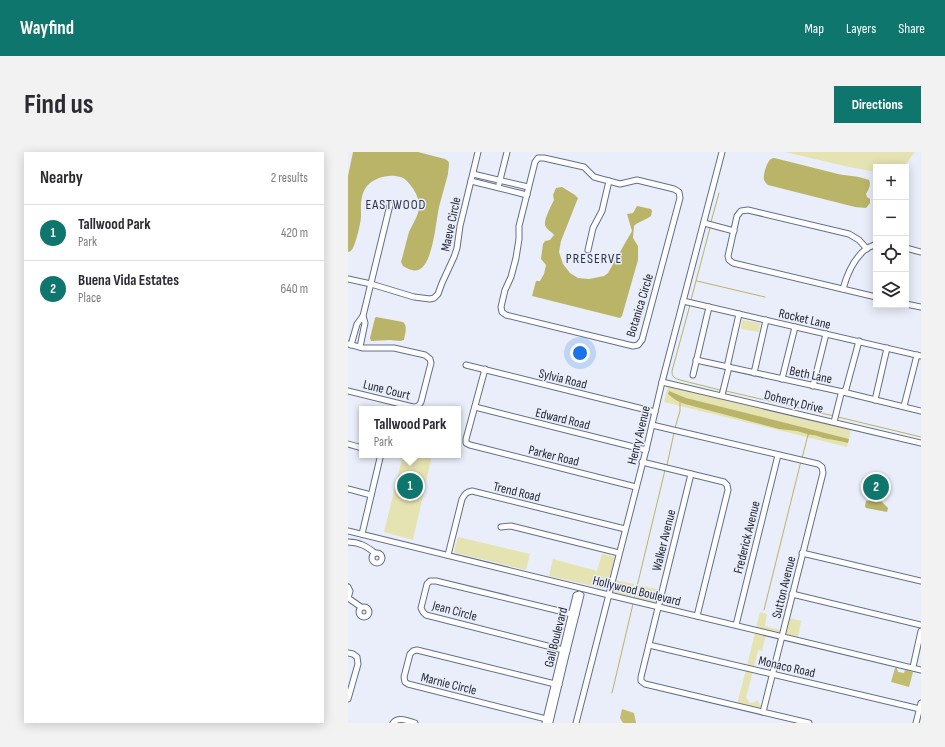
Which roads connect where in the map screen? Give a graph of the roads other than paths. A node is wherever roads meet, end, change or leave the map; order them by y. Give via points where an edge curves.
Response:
1 (478, 152) edge
2 (507, 152) edge
3 (722, 152) edge
4 (473, 174) junction
5 (488, 177) junction
6 (471, 181) junction
7 (500, 181) junction
8 (608, 181) junction
9 (486, 184) junction
10 (515, 184) junction
11 (528, 187) junction
12 (498, 188) junction
13 (513, 191) junction
14 (526, 195) junction
15 (390, 205) dead end
16 (704, 223) junction
17 (734, 231) junction
18 (873, 245) edge
19 (867, 248) junction
20 (909, 249) edge
21 (588, 250) dead end
22 (921, 252) edge
23 (348, 279) edge
24 (371, 284) junction
25 (844, 289) junction
26 (873, 296) edge
27 (683, 301) junction
28 (909, 305) edge
29 (709, 307) junction
30 (921, 307) edge
31 (739, 314) junction
32 (363, 316) junction
33 (766, 320) junction
34 (795, 326) junction
35 (826, 334) junction
36 (859, 341) junction
37 (350, 345) edge
38 (360, 347) junction
39 (887, 348) junction
40 (919, 355) edge
41 (696, 360) junction
42 (466, 365) dead end
43 (728, 367) junction
44 (485, 369) junction
45 (754, 373) junction
46 (693, 375) dead end
47 (782, 379) junction
48 (662, 382) junction
49 (813, 386) junction
50 (348, 391) edge
51 (843, 392) junction
52 (722, 396) junction
53 (875, 400) junction
54 (409, 406) edge
55 (419, 406) edge
56 (904, 406) junction
57 (475, 407) junction
58 (921, 411) edge
59 (655, 412) junction
60 (834, 422) junction
61 (652, 425) junction
62 (921, 443) edge
63 (348, 444) edge
64 (359, 447) edge
65 (646, 450) junction
66 (778, 455) junction
67 (380, 458) edge
68 (642, 462) junction
69 (691, 474) junction
70 (636, 487) junction
71 (348, 489) edge
72 (372, 495) junction
73 (501, 527) dead end
74 (625, 529) junction
75 (348, 530) edge
76 (362, 534) junction
77 (348, 542) edge
78 (375, 553) dead end
79 (619, 553) junction
80 (802, 553) junction
81 (448, 555) junction
82 (921, 581) edge
83 (348, 587) edge
84 (792, 594) junction
85 (609, 595) junction
86 (348, 598) edge
87 (658, 606) junction
88 (361, 607) dead end
89 (574, 615) joint
90 (697, 616) junction
91 (736, 625) junction
92 (921, 625) edge
93 (921, 631) edge
94 (782, 636) junction
95 (649, 645) junction
96 (565, 650) junction
97 (348, 653) edge
98 (913, 668) junction
99 (921, 670) edge
100 (772, 674) junction
101 (557, 684) junction
102 (348, 699) edge
103 (920, 706) edge
104 (763, 712) junction
105 (548, 721) edge
106 (393, 723) edge
107 (415, 723) edge
108 (576, 723) edge
109 (809, 723) edge
110 (916, 723) edge

1 - 4 street, Maeve Circle
2 - 7 street
3 - 16 street, Henry Avenue
4 - 5 street
4 - 6 street, Maeve Circle
5 - 7 street
5 - 9 street
6 - 9 street, Maeve Circle
6 - 24 street, Maeve Circle via 454,257 438,294 430,299 414,297
7 - 10 street
7 - 12 street
8 - 11 street, Botanica Circle via 594,177 584,167 538,158
8 - 14 street, Botanica Circle via 620,184 637,180 674,189 679,192 680,198 642,340 633,346 502,312 505,290 516,258 519,226
8 - 21 street via 602,211 593,228
9 - 12 street, Maeve Circle
10 - 11 street
10 - 13 street
11 - 14 street, Botanica Circle
12 - 13 street
13 - 14 street
15 - 24 street, Lune Court
16 - 17 street
16 - 27 street, Henry Avenue
17 - 19 street via 737,216 741,211 748,210 849,234
17 - 25 street via 729,260
18 - 19 street
19 - 25 street via 852,266
20 - 22 street
23 - 24 street, Maeve Circle
24 - 32 street, Lune Court
25 - 26 street
27 - 29 street, Rocket Lane
27 - 48 street, Henry Avenue
28 - 30 street
29 - 31 street, Rocket Lane
29 - 41 street
31 - 33 street, Rocket Lane
31 - 43 street
32 - 37 street, Lune Court via 357,324
32 - 38 street, Lune Court via 365,323
33 - 34 street, Rocket Lane
33 - 45 street
34 - 35 street, Rocket Lane
34 - 47 street
35 - 36 street, Rocket Lane
35 - 49 street
36 - 39 street, Rocket Lane
36 - 51 street
37 - 38 street, Lune Court
38 - 55 street, Lune Court via 394,348 428,357 431,363
39 - 40 street, Rocket Lane
39 - 53 street
40 - 56 street
41 - 43 street, Beth Lane
41 - 46 street
42 - 44 street, Sylvia Road
43 - 45 street, Beth Lane
43 - 52 street
44 - 57 street
44 - 59 street, Sylvia Road
45 - 47 street, Beth Lane
47 - 49 street, Beth Lane
48 - 52 street, Doherty Drive
48 - 59 street, Henry Avenue
49 - 51 street, Beth Lane
50 - 54 street, Lune Court
51 - 53 street, Beth Lane
51 - 60 street
52 - 60 street, Doherty Drive
53 - 56 street, Beth Lane
56 - 58 street, Beth Lane
57 - 65 street, Edward Road
57 - 70 street, Parker Road via 466,439 466,443 470,445
59 - 61 street, Henry Avenue
60 - 62 street, Doherty Drive
61 - 65 street, Henry Avenue
61 - 66 street
63 - 64 street
65 - 68 street, Henry Avenue
66 - 80 street, Sutton Avenue via 822,467 823,473
66 - 91 street, Frederick Avenue
67 - 72 street
68 - 69 street
68 - 70 street, Henry Avenue
69 - 87 street, Walker Avenue
69 - 90 street via 724,482 728,490
70 - 74 street, Henry Avenue
71 - 72 street
72 - 76 street
73 - 79 street via 511,526
74 - 79 street, Henry Avenue
74 - 81 street, Trend Road via 472,491 467,492 462,499
75 - 76 street, Hollywood Boulevard
76 - 81 street, Hollywood Boulevard
77 - 78 street via 364,545
79 - 85 street, Henry Avenue
80 - 82 street
80 - 84 street, Sutton Avenue
81 - 85 street, Hollywood Boulevard
83 - 86 street
84 - 92 street
84 - 94 street, Sutton Avenue
85 - 87 street, Hollywood Boulevard
85 - 108 street, Henry Avenue
86 - 88 street
87 - 90 street, Hollywood Boulevard
87 - 95 street, Walker Avenue
89 - 96 street, Gail Boulevard
89 - 96 street, Jean Circle via 436,580 427,584 421,608 426,615
90 - 91 street, Hollywood Boulevard
91 - 94 street, Hollywood Boulevard
93 - 98 street
94 - 98 street, Hollywood Boulevard
94 - 100 street, Sutton Avenue
95 - 100 street, Monaco Road
95 - 104 street, Walker Avenue via 641,677 644,684
96 - 101 street, Gail Boulevard
97 - 102 street via 357,657 358,664
98 - 99 street, Hollywood Boulevard
100 - 103 street, Monaco Road
100 - 104 street, Sutton Avenue
101 - 105 street, Gail Boulevard
101 - 105 street, Marnie Circle via 417,650 410,654 404,677 408,684
103 - 110 street
104 - 109 street
106 - 107 street via 400,719

